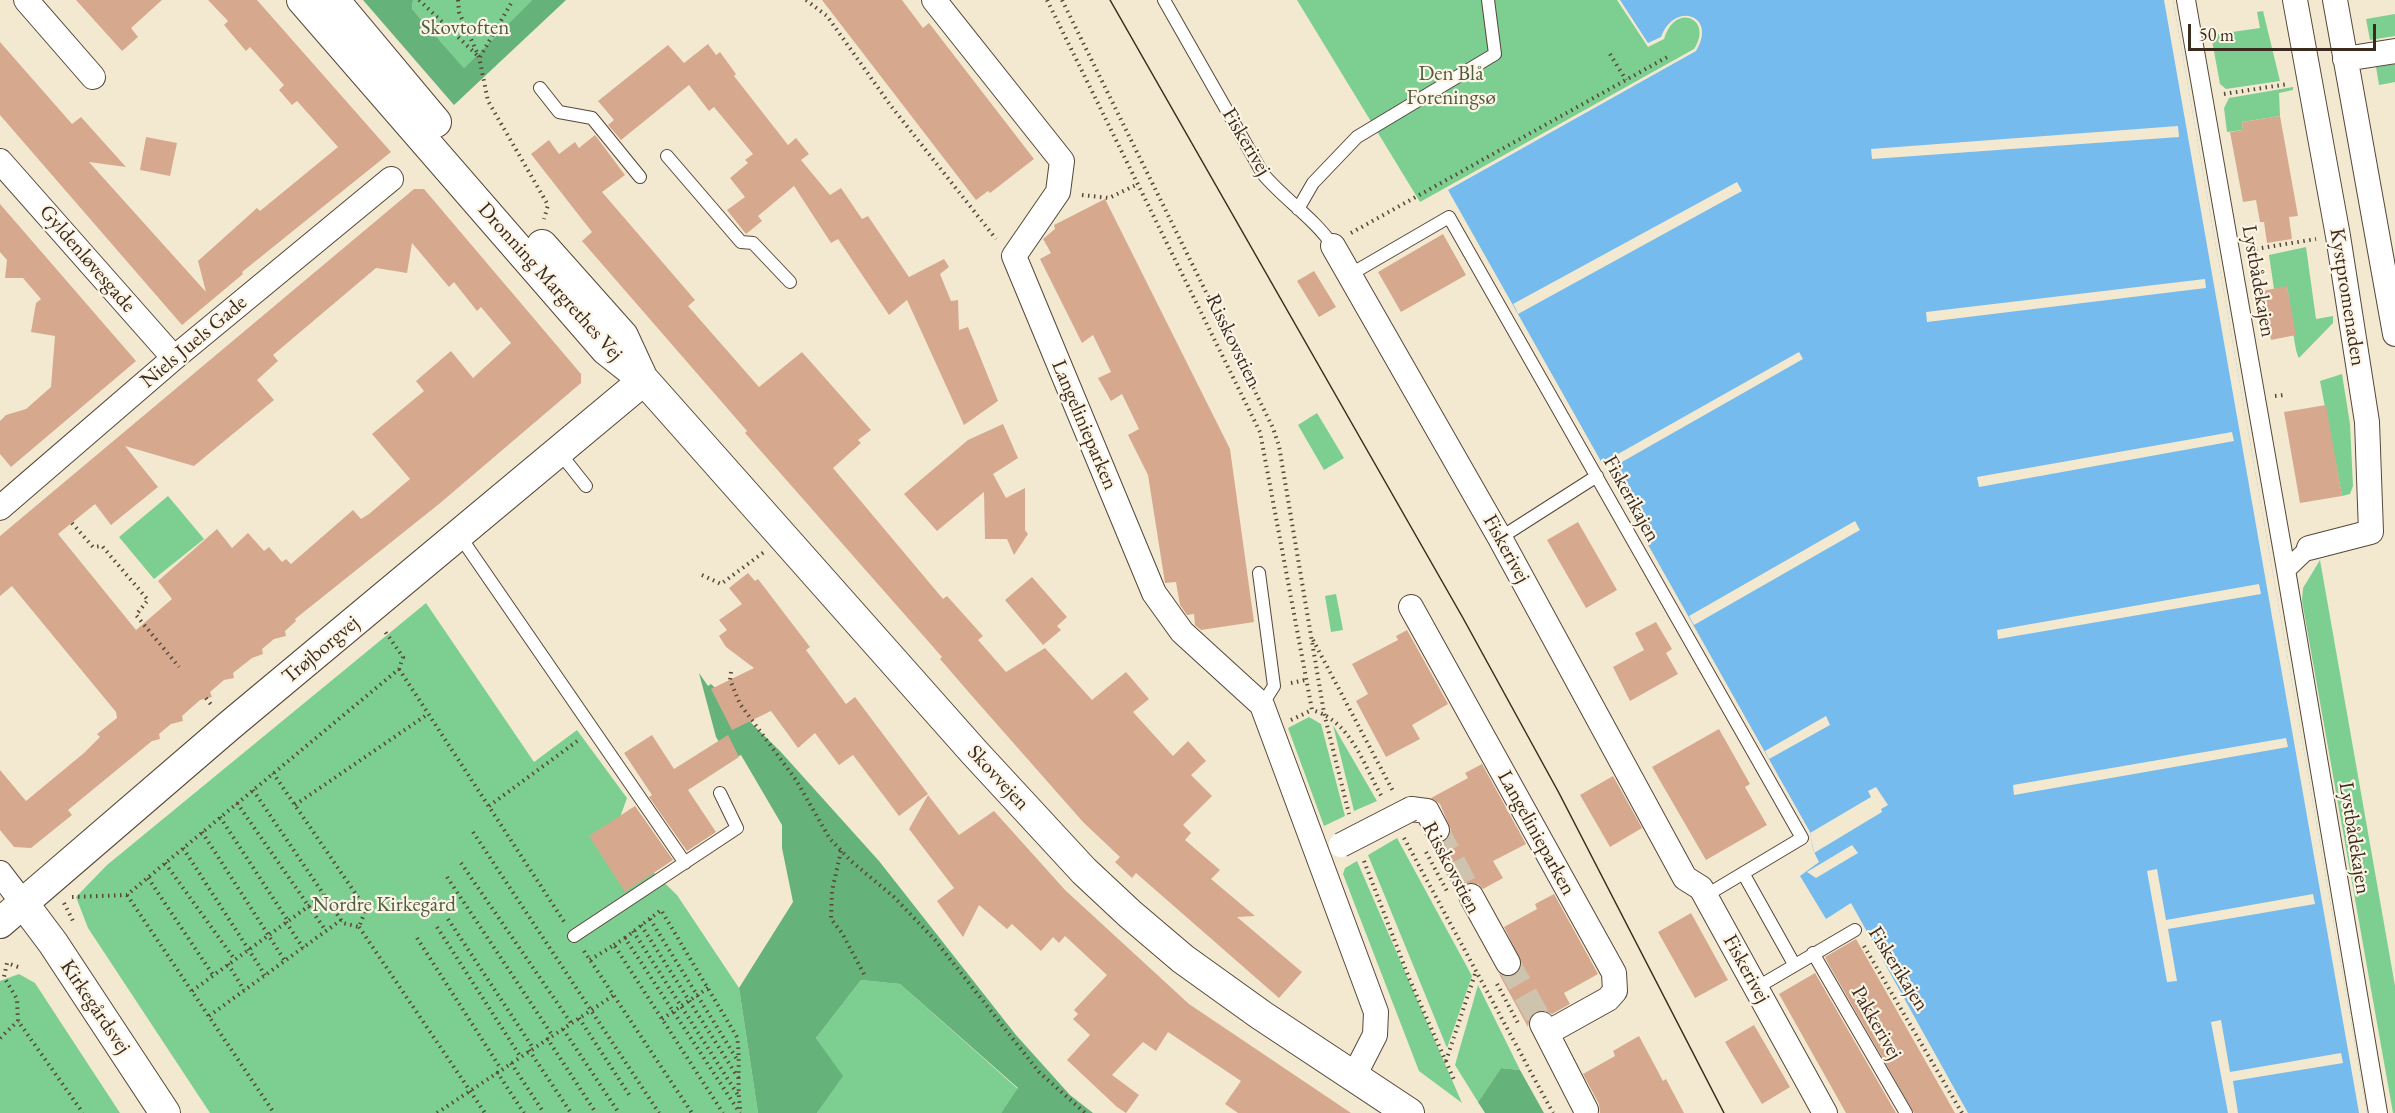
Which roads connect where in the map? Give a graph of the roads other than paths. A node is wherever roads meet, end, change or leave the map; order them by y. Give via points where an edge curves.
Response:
1 (26, 0) edge
2 (302, 0) edge
3 (334, 0) edge
4 (934, 0) edge
5 (1164, 0) edge
6 (1488, 0) edge
7 (2186, 0) edge
8 (2295, 0) edge
9 (2335, 0) edge
10 (2395, 51) edge
11 (2345, 59) junction
12 (93, 77) dead end
13 (540, 88) dead end
14 (667, 156) dead end
15 (0, 161) edge
16 (640, 177) dead end
17 (391, 179) dead end
18 (1298, 209) junction
19 (1333, 244) joint
20 (1350, 274) junction
21 (790, 282) dead end
22 (2395, 334) edge
23 (174, 358) junction
24 (644, 380) junction
25 (559, 452) junction
26 (1597, 476) junction
27 (586, 486) dead end
28 (0, 508) edge
29 (459, 535) junction
30 (1500, 538) junction
31 (2309, 548) joint
32 (2286, 570) junction
33 (1259, 573) dead end
34 (1411, 607) dead end
35 (1262, 705) junction
36 (720, 793) dead end
37 (1430, 838) tunnel mouth
38 (1318, 855) junction
39 (685, 863) junction
40 (0, 873) edge
41 (1743, 873) junction
42 (1460, 896) tunnel mouth
43 (1705, 896) junction
44 (23, 903) junction
45 (0, 923) edge
46 (1855, 930) road end
47 (574, 936) road end
48 (1813, 953) junction
49 (1794, 964) junction
50 (1501, 971) tunnel mouth
51 (1756, 988) junction
52 (1354, 1076) junction
53 (1586, 1110) dead end
54 (165, 1113) edge
55 (1409, 1113) edge
56 (1825, 1113) edge
57 (1906, 1113) edge
58 (2378, 1113) edge

1 - 12 street
2 - 24 street, Dronning Margrethes Vej via 606,350
3 - 24 street, Dronning Margrethes Vej via 623,336
4 - 35 street, Langelinieparken via 1062,161 1058,192 1014,256 1154,593 1182,632
5 - 18 lane, Fiskerivej via 1263,174
6 - 18 lane via 1494,54 1357,137 1313,183
7 - 32 street, Lystbådekajen
8 - 31 street, Kystpromenaden via 2367,422 2371,532
9 - 11 street
10 - 11 street
11 - 22 street
13 - 16 lane via 559,111 592,118
14 - 21 lane via 741,242 753,243
15 - 23 street, Gyldenløvesgade
17 - 23 street, Niels Juels Gade
18 - 19 lane, Fiskerivej
19 - 20 street, Fiskerivej
20 - 26 lane, Fiskerikajen via 1449,218
20 - 30 street, Fiskerivej
23 - 28 street, Niels Juels Gade
24 - 25 street, Trøjborgvej
24 - 52 street, Skovvejen via 1084,871 1183,959
25 - 27 lane
25 - 29 street, Trøjborgvej
26 - 30 lane
26 - 41 lane, Fiskerikajen via 1802,838
29 - 39 lane
29 - 44 street, Trøjborgvej
30 - 43 street, Fiskerivej via 1685,878 1701,888
31 - 32 street
32 - 58 street, Lystbådekajen
33 - 35 lane via 1274,686
34 - 53 street, Langelinieparken via 1614,973 1615,991 1608,999 1537,1029
35 - 38 street, Langelinieparken
36 - 39 lane via 737,828
37 - 38 street, bridge via 1427,811 1403,814 1351,849
38 - 52 street, Langelinieparken via 1376,1012 1376,1035
39 - 47 lane
40 - 44 street
41 - 43 lane, Fiskerikajen
41 - 49 lane
42 - 50 street
43 - 51 street, Fiskerivej
44 - 45 street, Trøjborgvej
44 - 54 street, Kirkegårdsvej
46 - 48 lane, Fiskerikajen
48 - 49 lane, Fiskerikajen
48 - 57 lane, Pakkerivej
49 - 51 lane
51 - 56 street, Fiskerivej
52 - 55 street, Skovvejen

